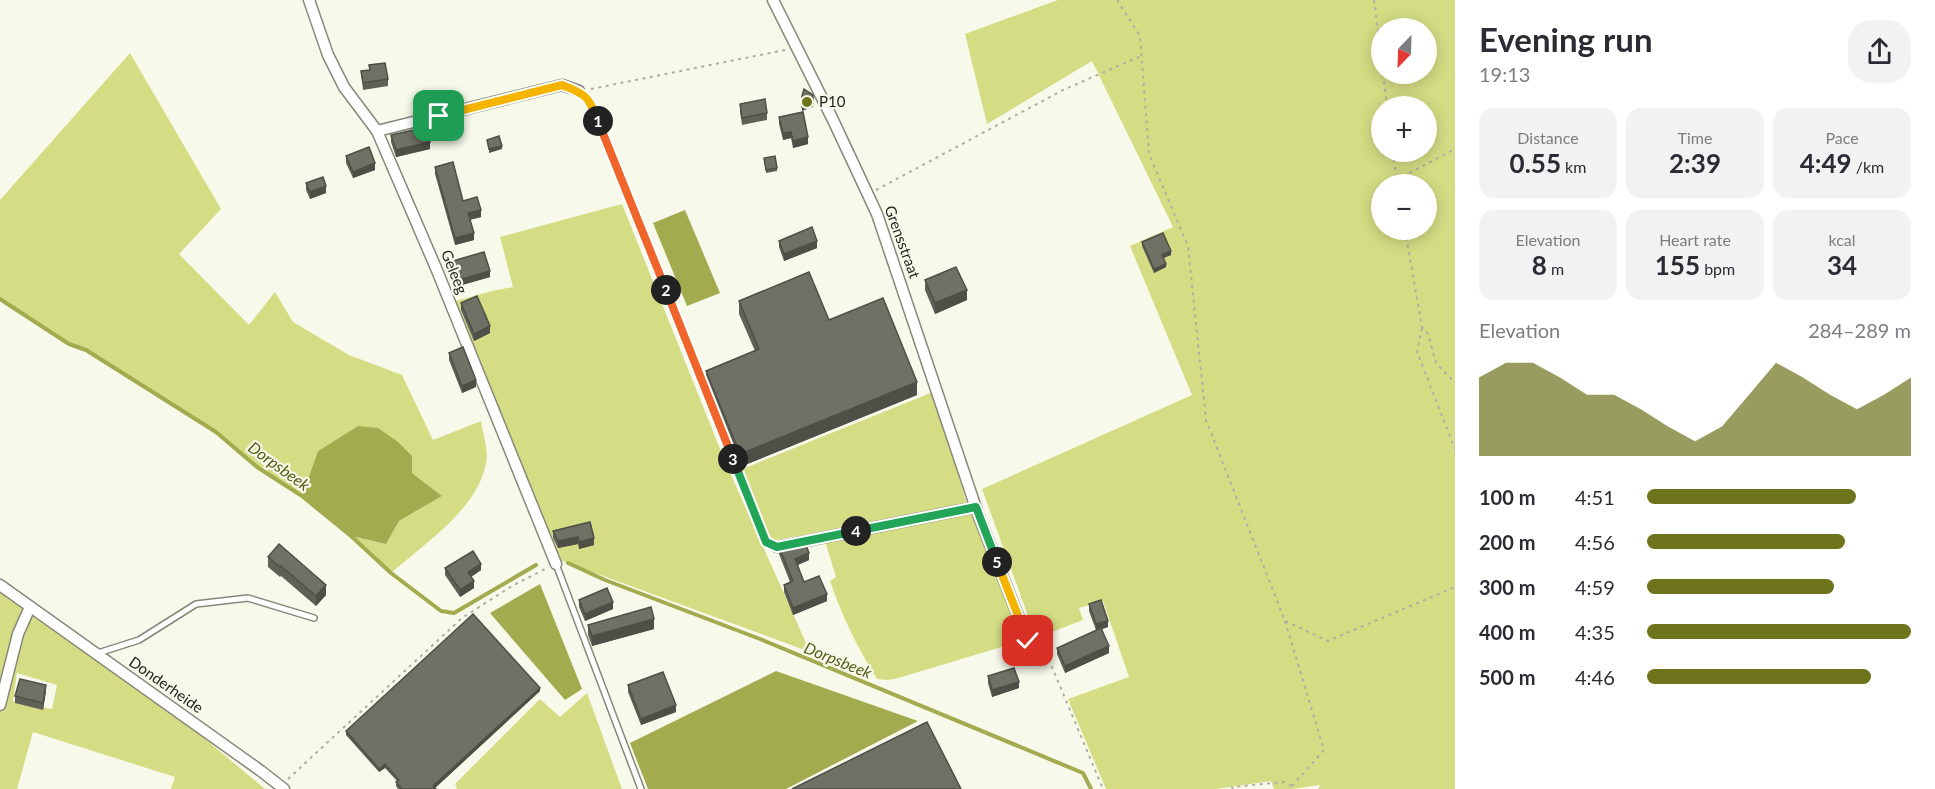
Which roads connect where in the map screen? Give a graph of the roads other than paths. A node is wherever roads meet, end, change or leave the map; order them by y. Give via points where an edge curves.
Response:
1 (309, 0) edge
2 (773, 0) edge
3 (579, 92) road end
4 (377, 131) junction
5 (976, 507) junction
6 (777, 547) edge
7 (556, 564) joint
8 (0, 585) edge
9 (30, 607) junction
10 (314, 618) dead end
11 (96, 654) junction
12 (1038, 655) road end
13 (0, 705) edge
14 (282, 788) edge
15 (641, 789) edge

1 - 4 street, Geleeg via 344,87
2 - 5 street, Grensstraat via 868,195
3 - 4 street via 562,85
4 - 7 street, Geleeg
5 - 6 street
5 - 12 street, Grensstraat via 1028,641
7 - 15 lane
8 - 9 street, Donderheide
9 - 11 street, Donderheide
9 - 13 street via 18,634
10 - 11 lane via 248,598 196,604 139,640
11 - 14 street, Donderheide

